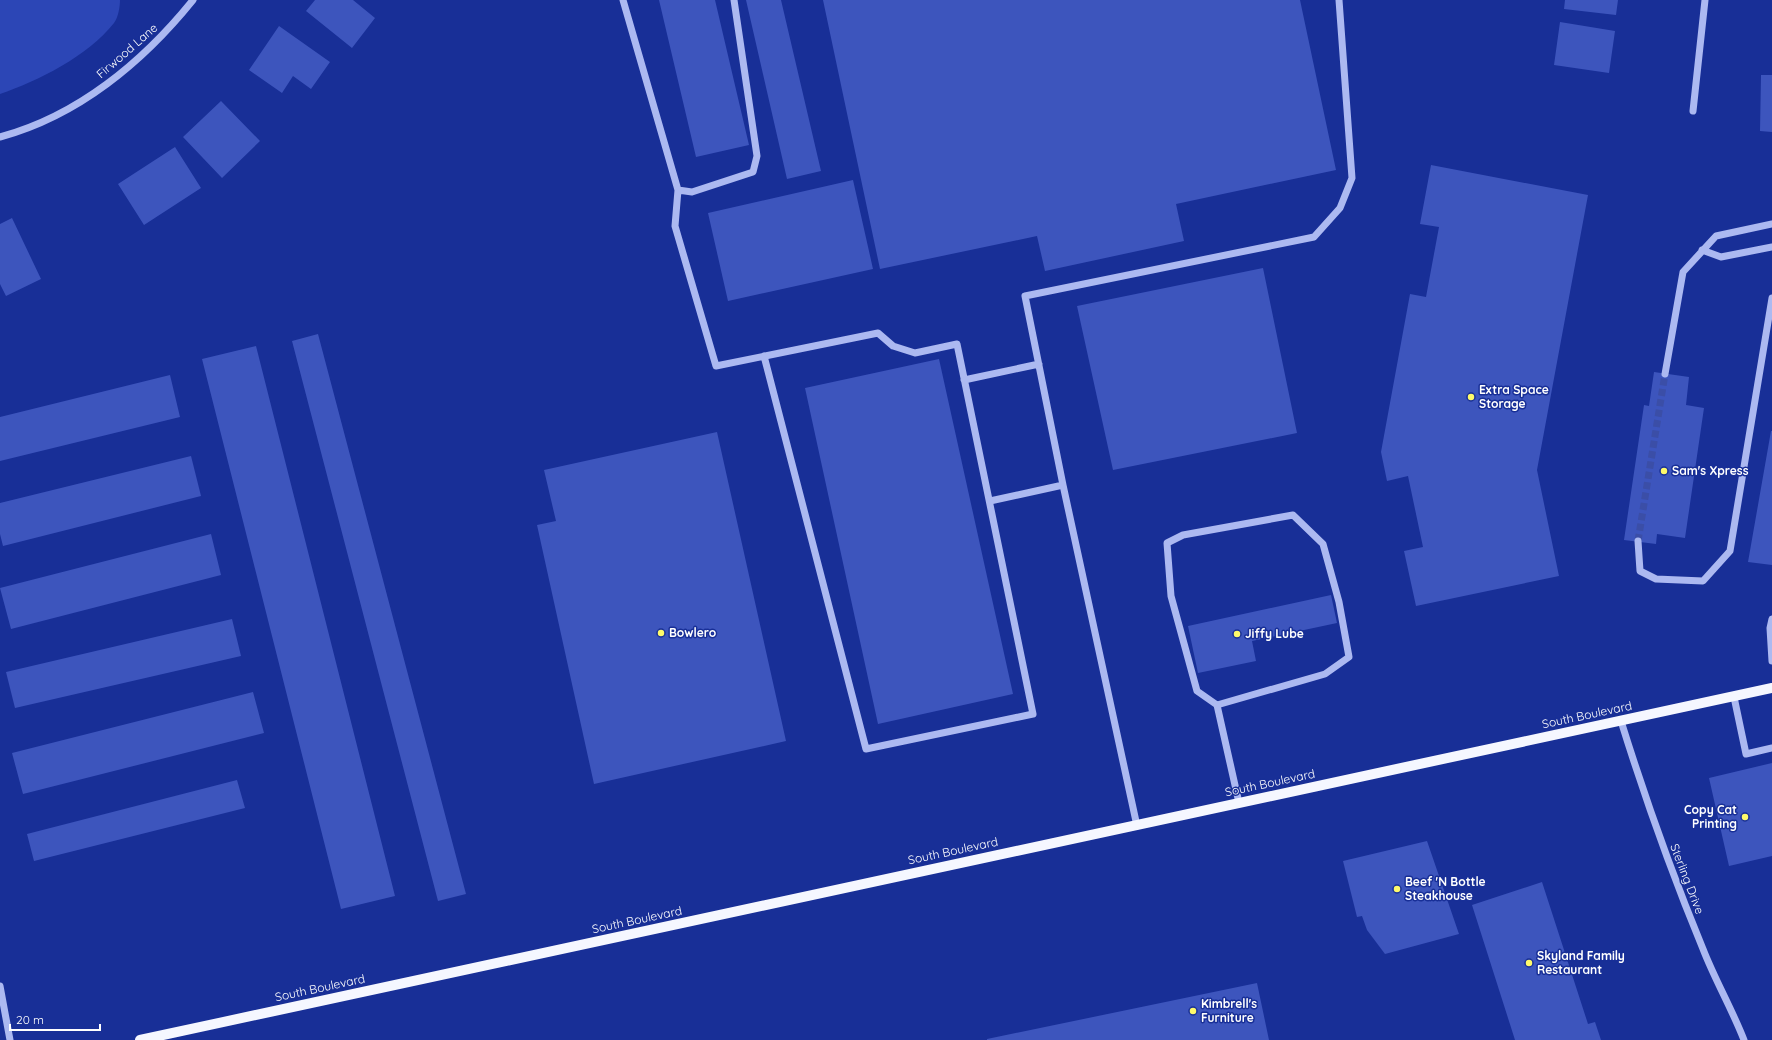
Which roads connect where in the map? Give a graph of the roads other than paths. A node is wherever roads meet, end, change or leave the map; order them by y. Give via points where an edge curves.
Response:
1 (193, 0) edge
2 (623, 0) edge
3 (734, 0) edge
4 (1339, 0) edge
5 (1705, 0) edge
6 (1692, 111) dead end
7 (0, 137) edge
8 (678, 190) junction
9 (1772, 224) edge
10 (1772, 247) edge
11 (1702, 250) junction
12 (1772, 298) edge
13 (764, 356) junction
14 (1039, 364) junction
15 (1665, 374) tunnel mouth
16 (964, 380) junction
17 (1063, 485) junction
18 (990, 501) junction
19 (1638, 541) tunnel mouth
20 (1772, 618) edge
21 (1772, 661) edge
22 (1772, 688) edge
23 (1734, 697) junction
24 (1217, 705) junction
25 (1621, 721) junction
26 (1772, 748) edge
27 (1239, 803) junction
28 (1137, 826) junction
29 (0, 986) edge
30 (10, 1040) edge
31 (140, 1040) edge
32 (1744, 1040) edge

1 - 7 street, Firwood Lane via 155,44 113,81 66,111
2 - 8 street
3 - 8 street via 757,156 753,172 692,192
4 - 14 street via 1352,178 1340,208 1314,238 1025,296
5 - 6 street
8 - 13 street via 675,226 716,366
9 - 11 street via 1716,236
10 - 11 street via 1721,257
11 - 15 street via 1683,272
12 - 19 street via 1730,550 1703,581 1656,579 1640,570
13 - 16 street via 878,333 893,346 915,353 957,344
13 - 18 street via 866,749 1033,714
14 - 16 street
14 - 17 street
16 - 18 street
17 - 18 street
17 - 28 street
20 - 21 street
22 - 23 main road, South Boulevard
23 - 25 main road, South Boulevard
23 - 26 street via 1746,754
24 - 24 street via 1197,691 1170,596 1166,544 1183,535 1293,515 1323,544 1339,602 1349,657 1325,674
24 - 27 street
25 - 27 main road, South Boulevard
25 - 32 street, Sterling Drive via 1653,820 1703,950
27 - 28 main road, South Boulevard
28 - 31 main road, South Boulevard
29 - 30 street

